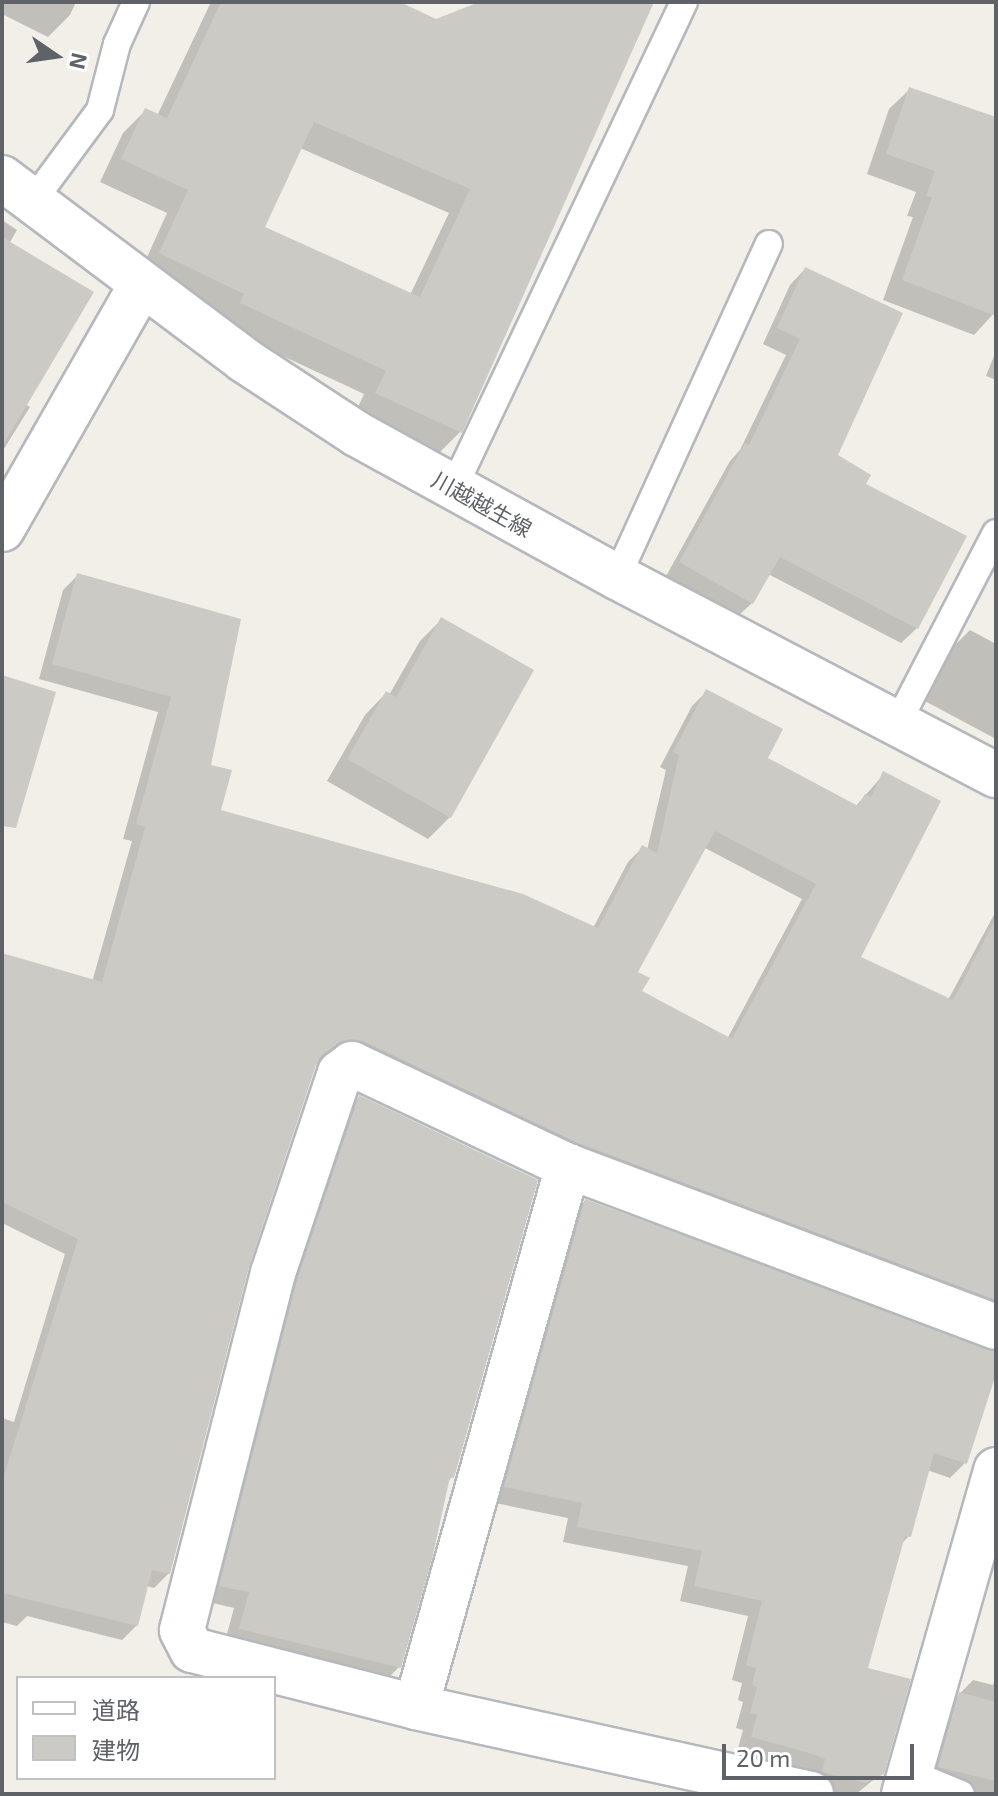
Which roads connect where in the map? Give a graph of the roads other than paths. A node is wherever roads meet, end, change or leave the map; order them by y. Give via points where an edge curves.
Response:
1 (136, 2) edge
2 (684, 2) edge
3 (17, 190) edge
4 (769, 244) dead end
5 (142, 284) junction
6 (453, 489) junction
7 (2, 529) edge
8 (996, 533) edge
9 (617, 577) junction
10 (897, 724) junction
11 (996, 775) edge
12 (568, 1166) junction
13 (996, 1327) edge
14 (996, 1470) edge
15 (416, 1707) junction
16 (907, 1784) edge
17 (811, 1794) edge
18 (961, 1794) edge

1 - 3 lane via 117,44 100,110
2 - 6 lane
3 - 5 street, 川越越生線
4 - 9 lane
5 - 6 street, 川越越生線 via 344,426
5 - 7 street
6 - 9 street, 川越越生線
8 - 10 lane
9 - 10 street, 川越越生線
10 - 11 street, 川越越生線
12 - 13 street
12 - 15 street
12 - 15 street via 352,1064 340,1073 273,1273 182,1630 192,1650
14 - 16 street
15 - 17 street
16 - 18 lane

